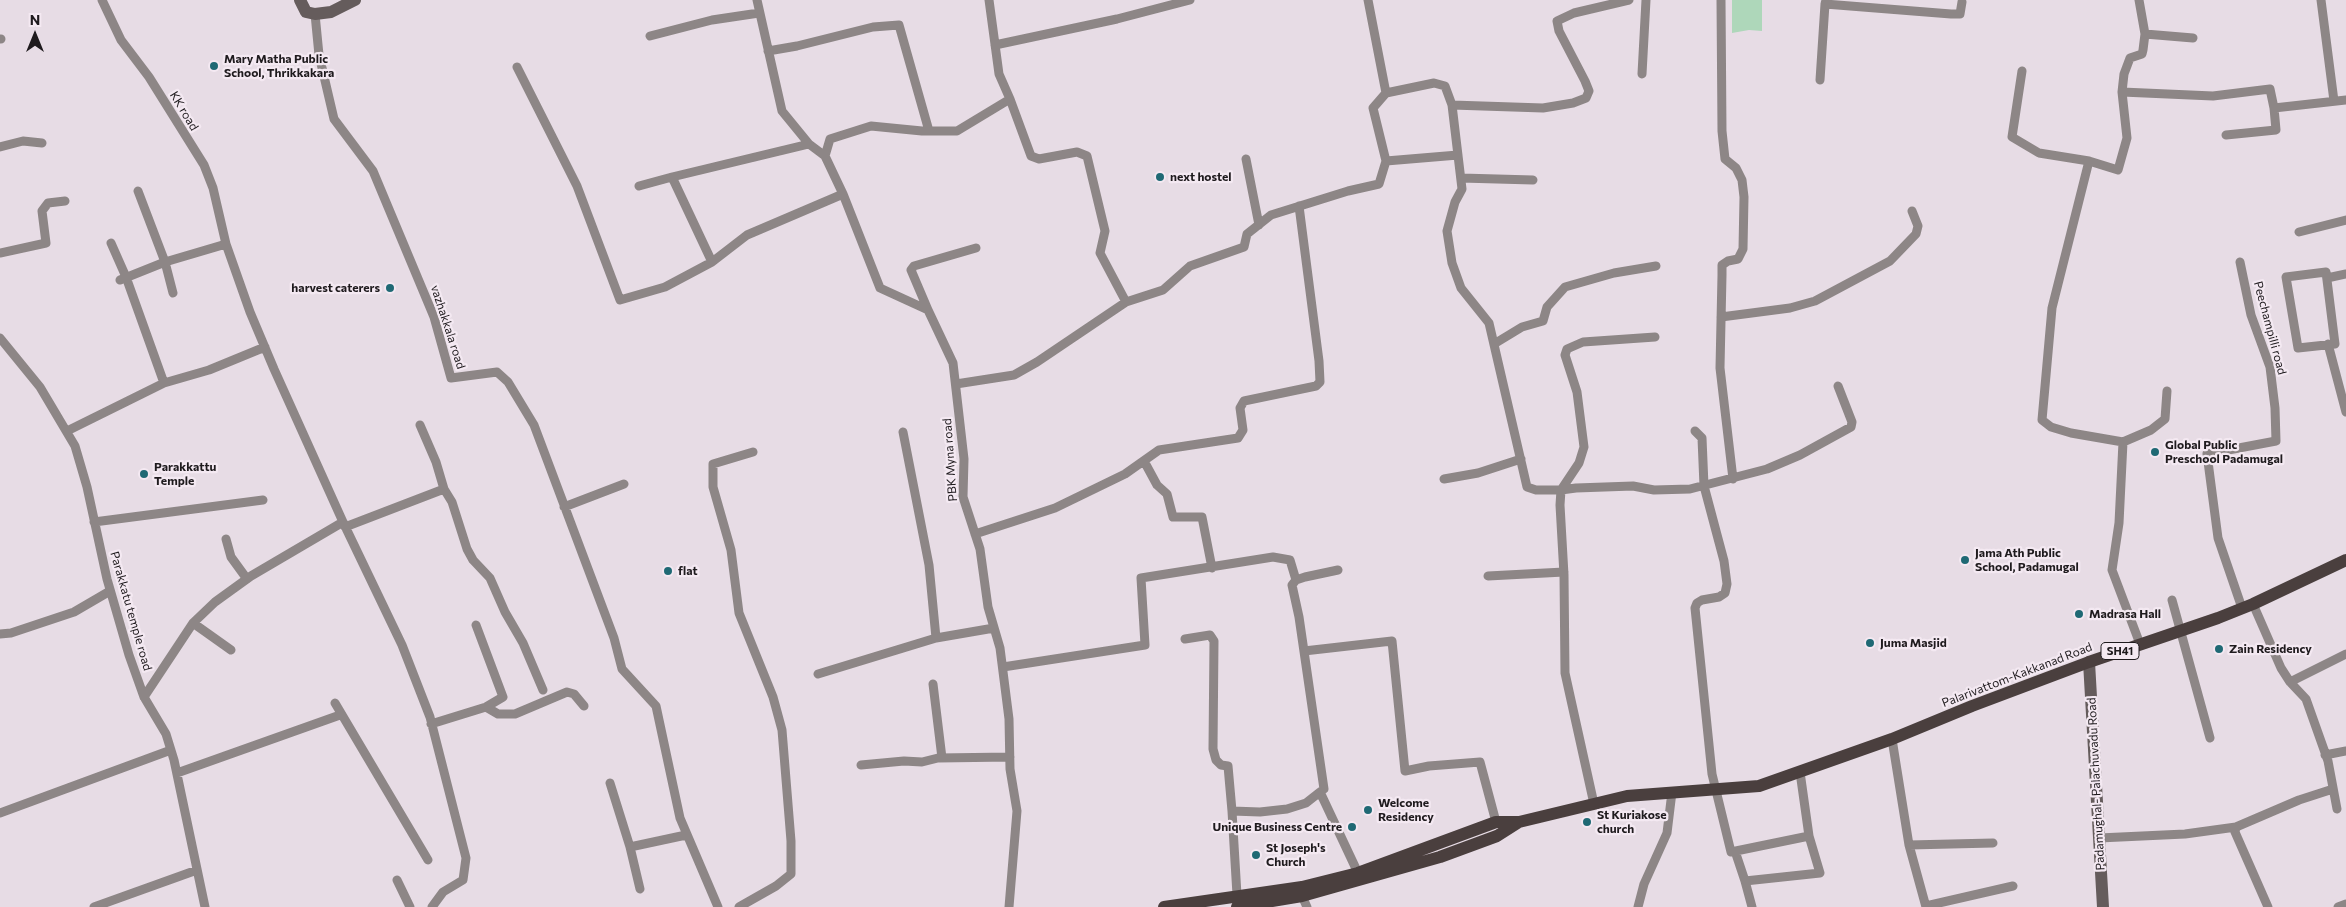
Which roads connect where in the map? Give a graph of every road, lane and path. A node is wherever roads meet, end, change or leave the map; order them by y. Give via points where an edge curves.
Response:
1 (102, 0) edge
2 (300, 0) edge
3 (355, 0) edge
4 (757, 0) edge
5 (989, 0) edge
6 (1190, 0) edge
7 (1368, 0) edge
8 (1629, 0) edge
9 (1646, 0) edge
10 (1721, 0) edge
11 (2139, 0) edge
12 (2321, 0) edge
13 (1826, 2) edge
14 (1962, 2) dead end
15 (759, 13) junction
16 (315, 14) junction
17 (2145, 34) junction
18 (650, 36) dead end
19 (2193, 38) dead end
20 (995, 45) junction
21 (768, 51) junction
22 (517, 67) dead end
23 (2022, 71) dead end
24 (1642, 74) dead end
25 (1820, 80) dead end
26 (2122, 92) junction
27 (1386, 93) junction
28 (1010, 100) junction
29 (2346, 100) edge
30 (2334, 101) junction
31 (1452, 105) junction
32 (2274, 108) junction
33 (929, 131) junction
34 (2226, 135) dead end
35 (42, 143) dead end
36 (809, 144) junction
37 (0, 148) edge
38 (1458, 155) junction
39 (825, 156) junction
40 (1246, 159) dead end
41 (1386, 161) junction
42 (2090, 161) junction
43 (672, 177) junction
44 (1461, 178) junction
45 (1533, 180) dead end
46 (639, 186) dead end
47 (138, 192) dead end
48 (843, 194) junction
49 (65, 201) dead end
50 (1299, 206) junction
51 (1912, 211) dead end
52 (2346, 220) edge
53 (1259, 225) junction
54 (2299, 232) dead end
55 (111, 243) dead end
56 (226, 244) junction
57 (976, 248) dead end
58 (0, 252) edge
59 (166, 262) junction
60 (712, 262) junction
61 (2240, 262) dead end
62 (1656, 266) dead end
63 (2346, 274) edge
64 (123, 278) junction
65 (2327, 278) junction
66 (173, 293) dead end
67 (1126, 302) junction
68 (928, 310) junction
69 (1721, 317) junction
70 (1655, 337) dead end
71 (0, 338) edge
72 (1494, 344) junction
73 (2328, 344) junction
74 (265, 347) junction
75 (164, 382) junction
76 (956, 384) junction
77 (1838, 386) dead end
78 (2167, 391) dead end
79 (2346, 412) edge
80 (420, 425) dead end
81 (67, 431) junction
82 (1695, 431) dead end
83 (903, 432) dead end
84 (2124, 442) junction
85 (754, 452) dead end
86 (1521, 459) junction
87 (1144, 461) junction
88 (1444, 479) dead end
89 (1733, 479) junction
90 (624, 484) dead end
91 (1704, 486) junction
92 (444, 489) junction
93 (1561, 490) junction
94 (263, 500) dead end
95 (564, 506) junction
96 (94, 522) junction
97 (344, 524) junction
98 (975, 534) junction
99 (226, 538) dead end
100 (2346, 560) edge
101 (1212, 568) junction
102 (1338, 570) dead end
103 (1564, 572) junction
104 (1488, 576) dead end
105 (247, 579) junction
106 (1296, 580) junction
107 (110, 592) junction
108 (2172, 600) dead end
109 (2248, 606) junction
110 (193, 622) junction
111 (476, 625) dead end
112 (994, 628) junction
113 (2180, 631) junction
114 (0, 634) edge
115 (936, 638) junction
116 (1185, 639) dead end
117 (2140, 644) junction
118 (231, 650) dead end
119 (1304, 651) junction
120 (2346, 654) edge
121 (2089, 662) junction
122 (1003, 667) junction
123 (818, 674) dead end
124 (2290, 682) junction
125 (933, 684) dead end
126 (542, 690) dead end
127 (144, 697) junction
128 (335, 703) dead end
129 (584, 706) dead end
130 (486, 707) junction
131 (340, 715) junction
132 (431, 724) junction
133 (2210, 738) dead end
134 (1892, 739) junction
135 (171, 750) junction
136 (2346, 752) edge
137 (2324, 756) junction
138 (1010, 757) junction
139 (942, 758) junction
140 (861, 765) dead end
141 (1800, 772) junction
142 (177, 773) junction
143 (610, 783) dead end
144 (1716, 788) junction
145 (2333, 789) junction
146 (1320, 792) junction
147 (1672, 792) junction
148 (1594, 804) junction
149 (2337, 809) dead end
150 (1232, 811) junction
151 (0, 813) edge
152 (1496, 822) junction
153 (1519, 822) junction
154 (2236, 827) junction
155 (686, 835) junction
156 (1809, 836) junction
157 (2099, 838) junction
158 (1440, 843) junction
159 (1993, 843) dead end
160 (1909, 845) junction
161 (630, 847) junction
162 (1735, 851) junction
163 (1444, 856) junction
164 (428, 860) dead end
165 (197, 870) junction
166 (1358, 873) junction
167 (397, 880) dead end
168 (1745, 880) junction
169 (2013, 886) dead end
170 (640, 888) dead end
171 (1237, 901) edge
172 (1305, 902) edge
173 (1278, 904) edge
174 (2346, 904) edge
175 (716, 906) edge
176 (94, 907) edge
177 (205, 907) edge
178 (410, 907) edge
179 (432, 907) edge
180 (739, 907) edge
181 (1009, 907) edge
182 (1164, 907) edge
183 (1638, 907) edge
184 (1752, 907) edge
185 (1926, 907) edge
186 (2103, 907) edge
187 (2268, 907) edge
188 (2338, 907) edge

1 - 56 street, KK road via 121,40 149,77 204,166 214,188
2 - 16 main road via 306,12
3 - 16 main road via 331,12
4 - 15 street
5 - 20 street
6 - 20 street
7 - 27 street
8 - 31 street via 1574,13 1557,21 1589,92 1586,98 1543,108
9 - 24 street
10 - 69 street via 1725,159 1736,168 1742,180 1744,197 1743,249 1738,259 1722,265
11 - 17 street
12 - 30 street
13 - 14 street via 1960,14
13 - 25 street
15 - 18 street via 704,21
15 - 21 street
16 - 95 street, vazhakkala road via 319,55 334,119 374,171 434,317 451,378 497,372 508,382 534,425
17 - 19 street
17 - 26 street via 2142,54 2130,58
20 - 28 street via 999,74
21 - 33 street via 873,27 899,25
21 - 36 street via 782,111
22 - 60 street via 577,186 620,300 665,287
23 - 42 street via 2012,137 2039,153
26 - 32 street via 2213,96 2270,89
26 - 42 street via 2127,138 2118,170
27 - 31 street via 1434,83 1445,86
27 - 41 street via 1373,108
28 - 33 street via 956,131
28 - 67 street via 1032,156 1039,159 1077,152 1087,156 1105,230 1100,253
29 - 30 street
30 - 32 street
31 - 38 street
32 - 34 street via 2276,130
33 - 39 street via 871,126 830,139
35 - 37 street via 23,141
36 - 39 street
36 - 43 street
38 - 41 street
38 - 44 street
39 - 48 street
40 - 53 street
41 - 50 street via 1379,184
42 - 84 street via 2052,308 2042,420 2051,427 2071,433
43 - 46 street
43 - 60 street
44 - 45 street
44 - 72 street via 1462,188 1447,231 1452,263 1461,288 1489,323
47 - 59 street
48 - 60 street via 747,235
48 - 68 street via 880,288
49 - 58 street via 48,203 42,211 46,243
50 - 53 street via 1272,215
50 - 87 street via 1320,382 1316,386 1244,401 1240,408 1243,430 1238,438 1166,448
51 - 69 street via 1918,226 1916,234 1890,261 1815,301 1790,308
52 - 54 street
53 - 67 street via 1247,234 1244,248 1190,266 1163,290
55 - 64 street
56 - 59 street
56 - 74 street, KK road
57 - 68 street, PBK Myna road via 914,266 912,270
59 - 64 street
59 - 66 street
61 - 109 street, Peechampilli road via 2251,315 2270,367 2276,441 2207,454 2218,538
62 - 72 street via 1614,273 1565,287 1547,308 1543,321 1522,327
63 - 65 street
64 - 75 street
65 - 73 street via 2335,344
65 - 73 street via 2326,272 2286,277 2298,348
67 - 76 street via 1014,375
68 - 76 street, PBK Myna road via 953,363
69 - 89 street via 1721,388
70 - 93 street via 1583,342 1567,349 1565,355 1577,392 1584,448 1579,463
71 - 81 street, Parakkatu temple road via 40,387
72 - 86 street
73 - 79 street
74 - 75 street via 209,370
74 - 97 street, KK road
75 - 81 street
76 - 98 street, PBK Myna road via 964,459 963,496
77 - 89 street via 1851,427 1800,456
78 - 84 street via 2164,419 2151,430
80 - 92 street
81 - 96 street, Parakkatu temple road via 75,446
82 - 91 street via 1702,438
83 - 115 street via 929,564
84 - 117 street via 2112,570
85 - 180 street via 713,464 713,487 731,550 739,613 773,696 782,730 791,874
86 - 88 street via 1478,473
86 - 93 street via 1527,487
87 - 98 street via 1125,474 1055,508
87 - 101 street via 1167,494 1173,517 1202,517
89 - 91 street
90 - 95 street
91 - 93 street via 1690,489 1654,490 1632,486
91 - 144 street via 1727,584 1725,593 1719,598 1702,600 1694,608
92 - 97 street
92 - 126 street via 452,502 467,550 490,578 523,643
93 - 103 street
94 - 96 street
95 - 155 street, vazhakkala road via 614,638 622,669 656,706
96 - 107 street, Parakkatu temple road
97 - 105 street
97 - 132 street, KK road via 402,645
98 - 112 street, PBK Myna road
99 - 105 street via 231,558
100 - 109 main road, Palarivattom-Kakkanad Road / SH41
101 - 106 street via 1273,557 1290,560
101 - 122 street via 1141,578 1144,645
102 - 106 street
103 - 104 street
103 - 148 street via 1565,673
105 - 110 street via 214,602
106 - 119 street via 1292,585
107 - 114 street via 74,612
107 - 127 street, Parakkatu temple road
108 - 113 street
109 - 113 main road, Palarivattom-Kakkanad Road / SH41
109 - 124 street
110 - 118 street
110 - 127 street
111 - 130 street via 503,696
112 - 115 street
112 - 122 street, PBK Myna road
113 - 117 main road, Palarivattom-Kakkanad Road / SH41
113 - 133 street
115 - 123 street
116 - 150 street via 1210,635 1214,641 1213,750 1216,760 1228,766
117 - 121 main road, Palarivattom-Kakkanad Road / SH41
119 - 146 street via 1324,789
119 - 152 street via 1392,640 1405,771 1480,762
120 - 124 street
121 - 134 main road, Palarivattom-Kakkanad Road / SH41
121 - 157 main road, Padamughal- Palachuvadu Road
122 - 138 street, PBK Myna road
124 - 137 street via 2306,700
125 - 139 street
127 - 135 street, Parakkatu temple road via 166,734
128 - 131 street
129 - 130 street via 574,694 567,692 515,714 498,714
130 - 132 street
131 - 142 street
131 - 164 street
132 - 179 street, KK road via 466,858 463,880 443,892
134 - 141 main road, Palarivattom-Kakkanad Road
134 - 160 street
135 - 142 street, Parakkatu temple road
135 - 151 street
136 - 137 street
137 - 145 street via 2328,761
138 - 139 street
138 - 181 street, PBK Myna road via 1016,811
139 - 140 street
141 - 144 main road, Palarivattom-Kakkanad Road via 1759,786
141 - 156 street
142 - 165 street, Parakkatu temple road
143 - 161 street
144 - 147 main road, Palarivattom-Kakkanad Road
144 - 162 street via 1731,852
145 - 149 street
145 - 154 street
146 - 150 street via 1306,803 1287,809
146 - 166 street
147 - 148 main road, Palarivattom-Kakkanad Road via 1627,796
147 - 183 street via 1667,833 1644,884
148 - 153 main road, Palarivattom-Kakkanad Road
150 - 171 street
152 - 153 main road
152 - 158 main road
153 - 163 main road via 1497,836
154 - 157 street via 2185,834
154 - 187 street via 2235,832
155 - 161 street
155 - 175 street, vazhakkala road
156 - 162 street
156 - 168 street via 1820,873
157 - 186 main road, Padamughal- Palachuvadu Road
158 - 163 main road
158 - 166 main road
159 - 160 street
160 - 185 street
161 - 170 street
162 - 168 street
163 - 172 main road
165 - 176 street
165 - 177 street, Parakkatu temple road
166 - 171 main road
167 - 178 street
168 - 184 street
169 - 185 street
171 - 173 main road
171 - 182 main road
172 - 173 main road
174 - 188 street

